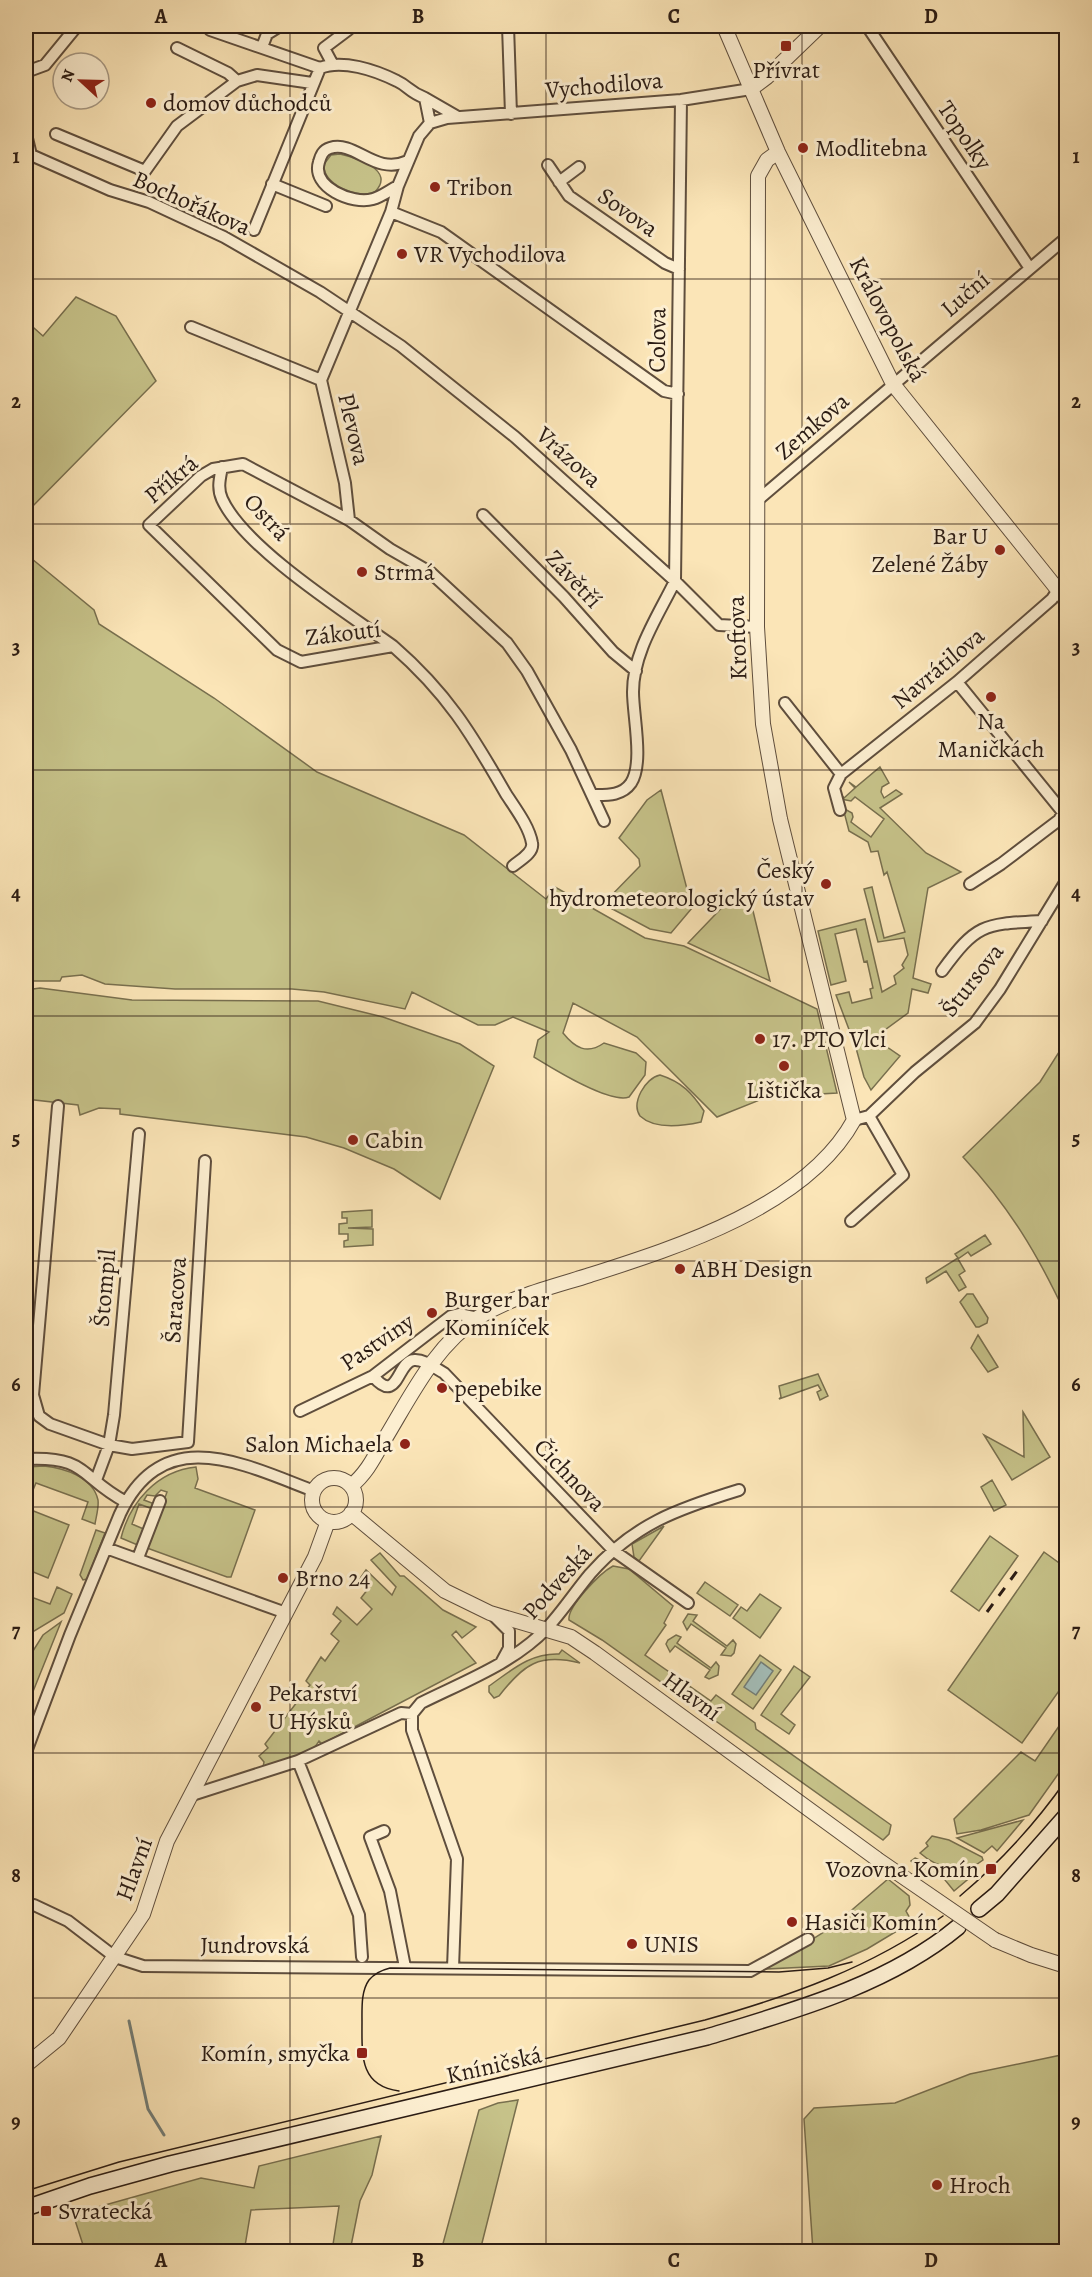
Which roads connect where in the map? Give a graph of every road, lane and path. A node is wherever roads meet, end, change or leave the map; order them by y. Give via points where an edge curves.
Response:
1 (76, 26) edge
2 (211, 26) edge
3 (280, 26) edge
4 (508, 26) edge
5 (724, 26) edge
6 (820, 26) edge
7 (867, 26) edge
8 (348, 30) dead end
9 (262, 47) junction
10 (177, 48) dead end
11 (332, 63) junction
12 (320, 68) junction
13 (26, 72) edge
14 (237, 81) junction
15 (312, 83) junction
16 (751, 89) junction
17 (425, 98) junction
18 (681, 100) junction
19 (511, 114) junction
20 (459, 118) junction
21 (430, 123) junction
22 (26, 134) edge
23 (56, 134) dead end
24 (778, 152) junction
25 (408, 161) junction
26 (548, 165) dead end
27 (579, 167) dead end
28 (559, 182) junction
29 (272, 184) junction
30 (398, 186) junction
31 (326, 206) dead end
32 (391, 212) junction
33 (254, 230) dead end
34 (1066, 238) edge
35 (1029, 267) junction
36 (679, 269) junction
37 (349, 311) junction
38 (191, 327) dead end
39 (321, 380) junction
40 (892, 384) junction
41 (678, 394) junction
42 (222, 467) junction
43 (759, 500) junction
44 (483, 515) dead end
45 (349, 520) junction
46 (148, 525) joint
47 (675, 581) junction
48 (1062, 595) edge
49 (757, 627) junction
50 (393, 646) junction
51 (636, 671) junction
52 (957, 682) junction
53 (786, 703) dead end
54 (841, 774) junction
55 (593, 795) junction
56 (840, 810) dead end
57 (1065, 815) edge
58 (604, 821) dead end
59 (513, 866) dead end
60 (1066, 881) edge
61 (970, 884) dead end
62 (1042, 921) junction
63 (942, 971) dead end
64 (58, 1106) dead end
65 (869, 1116) junction
66 (854, 1120) junction
67 (139, 1134) dead end
68 (205, 1161) dead end
69 (851, 1221) dead end
70 (478, 1318) junction
71 (431, 1364) junction
72 (373, 1376) junction
73 (300, 1411) dead end
74 (109, 1445) junction
75 (26, 1459) edge
76 (96, 1480) junction
77 (351, 1486) junction
78 (739, 1490) dead end
79 (314, 1491) junction
80 (160, 1501) dead end
81 (126, 1502) junction
82 (351, 1514) junction
83 (328, 1521) junction
84 (106, 1548) junction
85 (614, 1551) junction
86 (138, 1558) junction
87 (688, 1603) dead end
88 (286, 1613) junction
89 (490, 1613) junction
90 (546, 1629) junction
91 (502, 1662) junction
92 (411, 1714) junction
93 (26, 1752) edge
94 (298, 1761) junction
95 (192, 1795) junction
96 (1066, 1816) edge
97 (384, 1831) dead end
98 (34, 1905) dead end
99 (979, 1909) dead end
100 (958, 1927) dead end
101 (808, 1939) dead end
102 (115, 1957) junction
103 (362, 1957) dead end
104 (1066, 1966) edge
105 (401, 1967) junction
106 (453, 1968) junction
107 (26, 2066) edge
108 (26, 2208) edge

1 - 13 street via 45,65
2 - 9 street via 210,30
3 - 9 street via 267,34
4 - 19 street
5 - 16 street, Královopolská
6 - 16 street
7 - 35 street, Topolky
8 - 11 street via 324,48
9 - 12 street
10 - 14 street
11 - 12 street
11 - 17 street via 344,63 399,81 409,92
12 - 15 street
14 - 15 street via 257,75
14 - 23 street via 177,126 145,171
15 - 29 street
16 - 18 street, Vychodilova
16 - 24 street, Královopolská
17 - 20 street
17 - 21 street
18 - 19 street, Vychodilova
18 - 36 street, Colova
19 - 20 street, Vychodilova
20 - 21 street, Vychodilova
21 - 25 street via 419,136
22 - 37 street, Bochořákova via 31,155 224,237
24 - 40 street, Královopolská
24 - 43 street, Kroftova via 767,160 758,176
25 - 30 street
25 - 30 street via 386,166 342,148 322,153 317,169 325,185 360,200 373,199
26 - 28 street, Sovova
27 - 28 street, Sovova
28 - 36 street, Sovova via 569,196
29 - 31 street
29 - 33 street
30 - 32 street
32 - 37 street
32 - 41 street via 441,232 664,391
34 - 35 street, Luční
35 - 40 street, Luční
36 - 41 street, Colova
37 - 39 street
37 - 47 street, Vrázova via 401,346 515,437
38 - 39 street, Plevova
39 - 45 street, Plevova via 345,483
40 - 43 street, Zemkova
40 - 48 street, Královopolská
41 - 47 street, Colova
42 - 45 street, Ostrá via 243,464
42 - 46 street, Příkrá via 201,476
42 - 50 street, Ostrá via 218,487 232,516 269,553
43 - 49 street, Kroftova
44 - 51 street, Závětří via 612,652
45 - 55 street via 430,572 507,643 550,710
46 - 50 street, Zákoutí via 277,650 301,662
47 - 49 street, Vrázova via 719,625
47 - 51 street via 642,646
48 - 52 street, Navrátilova via 1052,599
49 - 66 street, Kroftova via 763,724 779,817
50 - 59 street, Zákoutí via 448,700 525,826 532,844 530,852
51 - 55 street via 633,691 637,749 632,783 622,792
52 - 54 street, Navrátilova
52 - 57 street
53 - 54 street
54 - 56 street via 834,788
55 - 58 street
57 - 61 street
60 - 62 street, Štursova
62 - 63 street via 996,924 977,930
62 - 65 street, Štursova via 975,1023
64 - 74 street via 33,1395 39,1416 50,1424
65 - 66 street, Štursova
65 - 69 street via 903,1175
66 - 70 street via 842,1142 815,1168 756,1209 648,1257 510,1301
67 - 74 street, Štompil
68 - 74 street, Šaracova via 188,1442 132,1449
70 - 71 street via 447,1344
70 - 72 street, Pastviny via 459,1314 450,1317
71 - 72 street via 408,1362 388,1386
71 - 77 street via 368,1467
71 - 85 street, Čichnova
72 - 73 street, Pastviny
74 - 76 street
75 - 76 street via 61,1459
76 - 81 street
77 - 79 street via 334,1477 322,1481
77 - 82 street via 356,1500
78 - 85 street, Podveská via 686,1506 632,1535
79 - 81 street via 231,1461 199,1456 172,1461 146,1476
79 - 83 street via 314,1507
80 - 86 street
81 - 84 street
82 - 83 street via 340,1521
82 - 89 street, Hlavní via 436,1585
83 - 88 street, Hlavní via 315,1557
84 - 86 street
84 - 93 street
85 - 87 street, Čichnova
85 - 90 street, Podveská
86 - 88 street
88 - 95 street, Hlavní
89 - 90 street, Hlavní
89 - 91 street via 508,1631 509,1648
90 - 91 street, Podveská
90 - 104 street, Hlavní, bridge via 572,1637 995,1940
91 - 92 street, Podveská via 421,1703
92 - 94 street, Podveská via 401,1713
92 - 106 street via 412,1730 457,1859
94 - 95 street, Podveská
94 - 103 street via 359,1915
95 - 102 street, Hlavní via 167,1840 143,1914
96 - 99 main road
97 - 105 street via 370,1837 390,1891
98 - 102 street via 68,1921
100 - 108 main road, Kníničská via 936,1945 862,1984 707,2037 170,2164
101 - 106 street, Jundrovská via 750,1971
102 - 105 street, Jundrovská via 143,1966
102 - 107 street, Hlavní via 59,2038
105 - 106 street, Jundrovská

